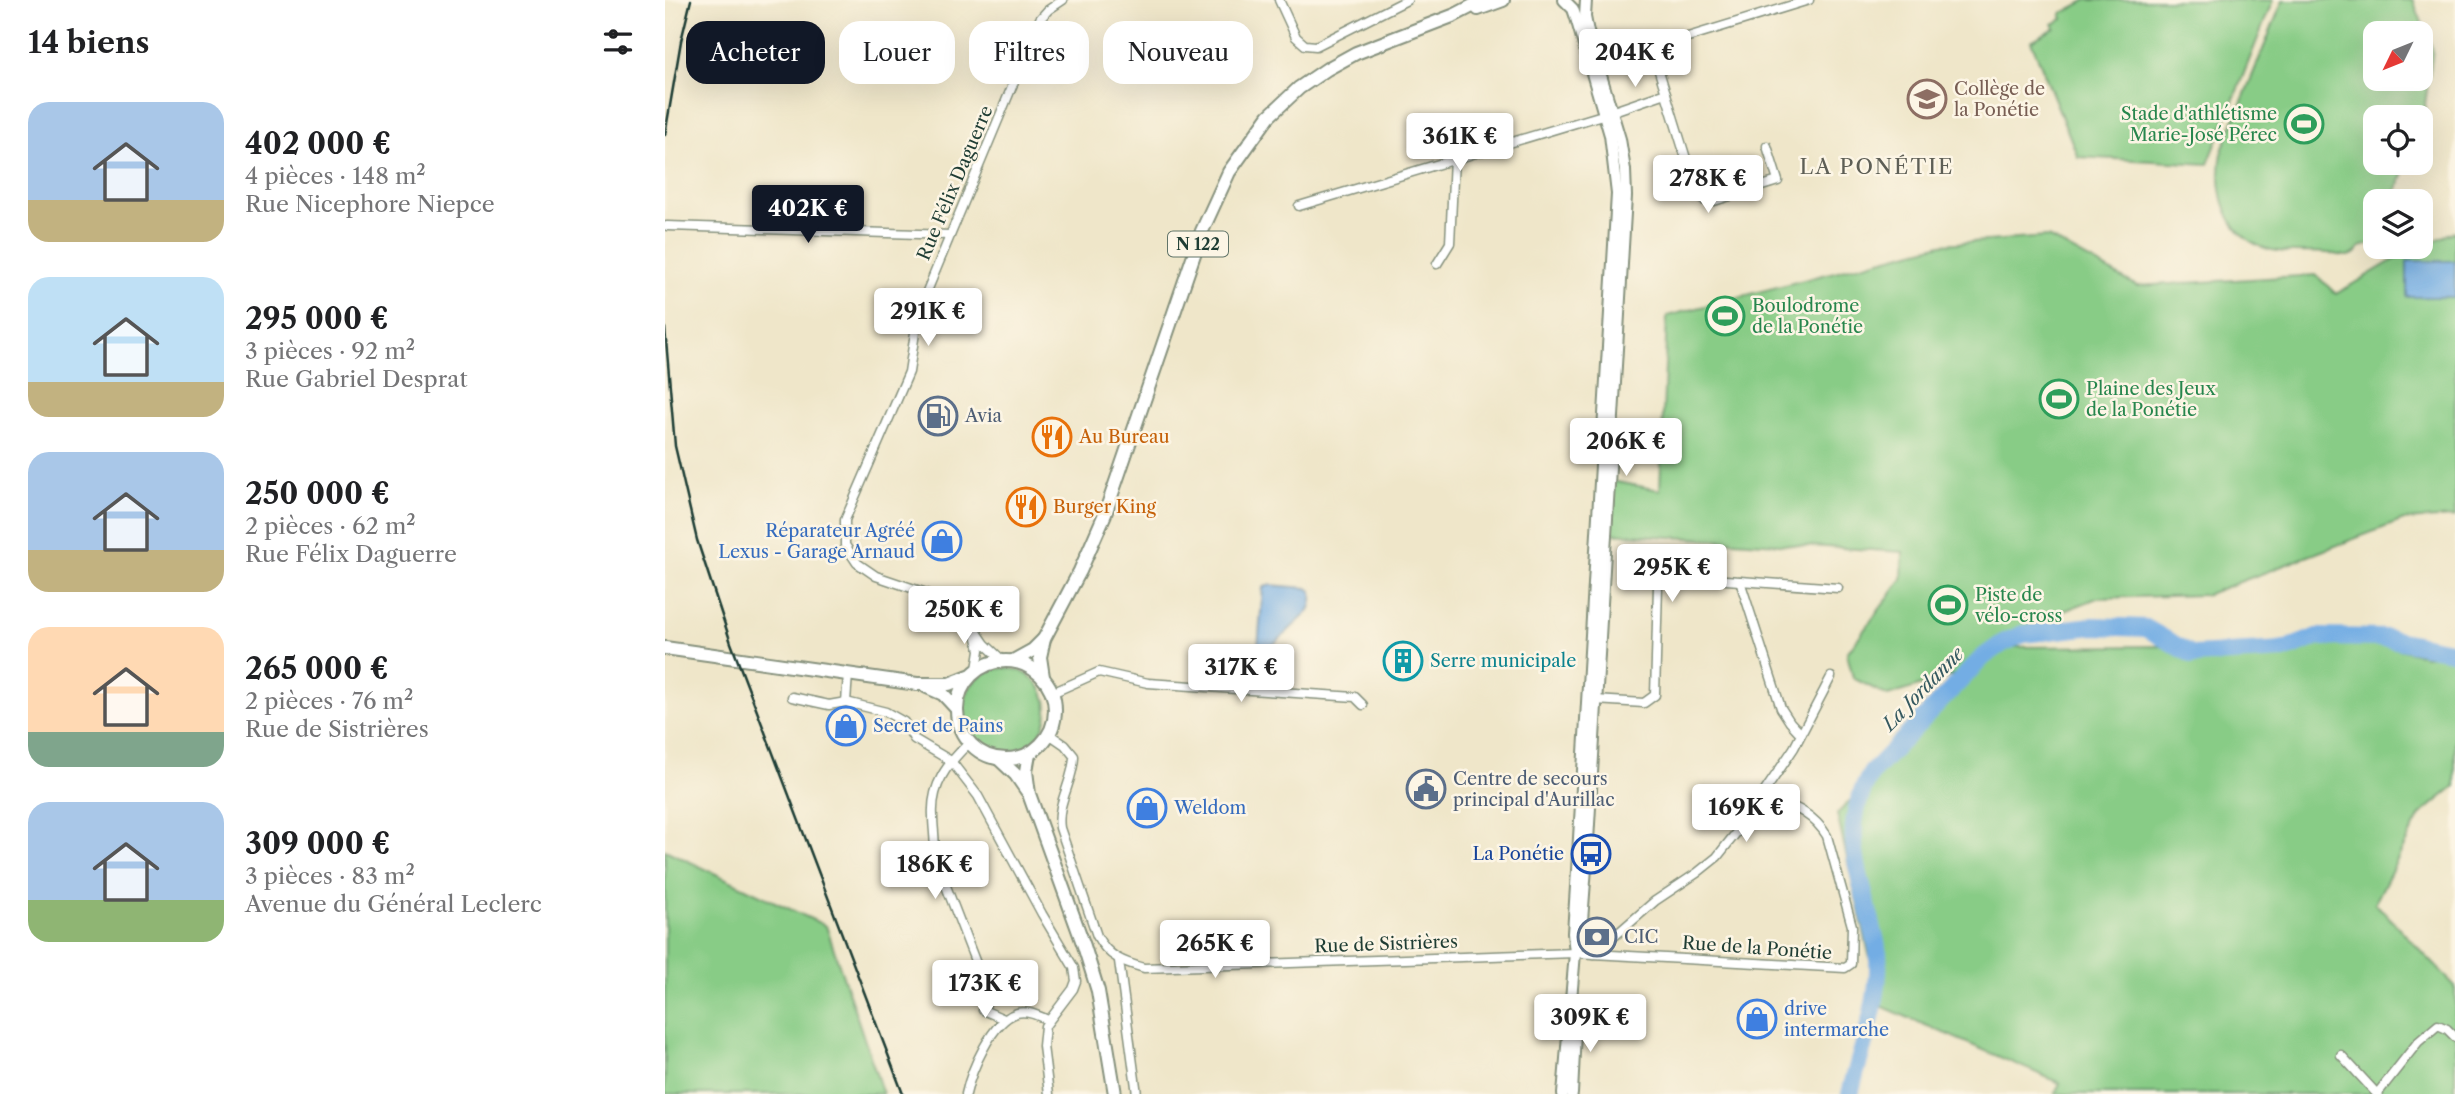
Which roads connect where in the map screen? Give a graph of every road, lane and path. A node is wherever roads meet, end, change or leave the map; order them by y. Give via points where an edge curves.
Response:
1 (1063, 0) edge
2 (1279, 0) edge
3 (1406, 0) edge
4 (1484, 0) edge
5 (1503, 0) edge
6 (1565, 0) edge
7 (1586, 0) edge
8 (1808, 0) edge
9 (1455, 15) junction
10 (1666, 93) junction
11 (1608, 113) junction
12 (1767, 146) dead end
13 (1454, 159) junction
14 (1299, 206) dead end
15 (667, 226) edge
16 (950, 235) junction
17 (1437, 264) dead end
18 (1740, 581) junction
19 (1838, 588) dead end
20 (972, 622) junction
21 (1044, 639) junction
22 (665, 649) edge
23 (1007, 661) junction
24 (974, 672) junction
25 (848, 674) junction
26 (1043, 677) junction
27 (1831, 677) dead end
28 (917, 684) junction
29 (1052, 693) junction
30 (792, 697) dead end
31 (1595, 700) junction
32 (846, 702) junction
33 (1363, 705) dead end
34 (956, 708) junction
35 (1049, 734) junction
36 (1801, 734) junction
37 (969, 743) junction
38 (1029, 754) junction
39 (999, 759) junction
40 (951, 761) junction
41 (1029, 794) junction
42 (1763, 794) junction
43 (1575, 953) junction
44 (1594, 954) junction
45 (1119, 961) junction
46 (1004, 1019) junction
47 (1048, 1020) junction
48 (1570, 1020) junction
49 (2455, 1037) edge
50 (2341, 1055) dead end
51 (966, 1094) edge
52 (1049, 1094) edge
53 (1115, 1094) edge
54 (1137, 1094) edge
55 (1563, 1094) edge
56 (1572, 1094) edge

1 - 16 street, Rue Félix Daguerre via 1040,19
2 - 3 street via 1296,37 1305,45 1316,46
4 - 9 main road, N 122
5 - 9 main road, N 122
6 - 11 street via 1573,9
7 - 11 street via 1585,17
8 - 10 street via 1665,44 1655,58
9 - 21 main road, N 122 via 1356,53 1312,79 1269,117 1229,172 1202,230 1105,513
10 - 11 street
10 - 12 street via 1696,191 1703,200 1714,201 1778,181
11 - 13 street
11 - 31 street via 1623,154 1626,208
11 - 43 street via 1617,194
13 - 14 street
13 - 17 street via 1450,243
15 - 16 street
16 - 20 street, Rue Félix Daguerre via 918,313 909,372 845,520 845,545 857,563 876,576 955,604
18 - 19 street
18 - 31 street via 1671,576 1658,586 1655,695 1644,703
18 - 36 street via 1781,708
20 - 23 street, Rue Félix Daguerre via 989,648
20 - 24 street via 980,650
21 - 23 main road, N 122 via 1033,650
21 - 26 main road, N 122 via 1040,657
22 - 25 main road
23 - 24 main road via 986,664
23 - 26 main road via 1029,666
24 - 28 main road via 949,684
24 - 34 main road via 960,690
25 - 28 main road
25 - 32 street
26 - 29 main road
27 - 36 street
28 - 34 main road via 943,694
29 - 33 street via 1098,672 1148,683 1355,697
29 - 35 main road via 1055,714
30 - 32 street via 829,705
31 - 43 street via 1581,934
32 - 40 street via 886,712 904,722 914,739
34 - 37 main road
35 - 38 main road
35 - 45 street via 1074,756 1058,816 1060,828 1097,936
36 - 42 street
37 - 39 main road
37 - 40 street
38 - 39 main road
38 - 41 main road
39 - 41 main road
40 - 46 street via 937,783 934,798 934,855 989,997 983,1010
40 - 47 street via 978,796 1074,968 1073,989
41 - 53 main road via 1098,991
42 - 44 street via 1717,857 1655,901
42 - 44 street, Rue de la Ponétie via 1806,812 1827,836 1852,926 1851,964 1838,969
43 - 44 street, Rue de la Ponétie
43 - 45 street, Rue de Sistrières via 1144,968
43 - 48 street
45 - 54 street
46 - 47 street via 1018,1012
46 - 51 street via 988,1040
47 - 52 street via 1043,1046
48 - 55 street
48 - 56 street via 1575,1032
49 - 50 street via 2438,1025 2418,1042 2378,1094

